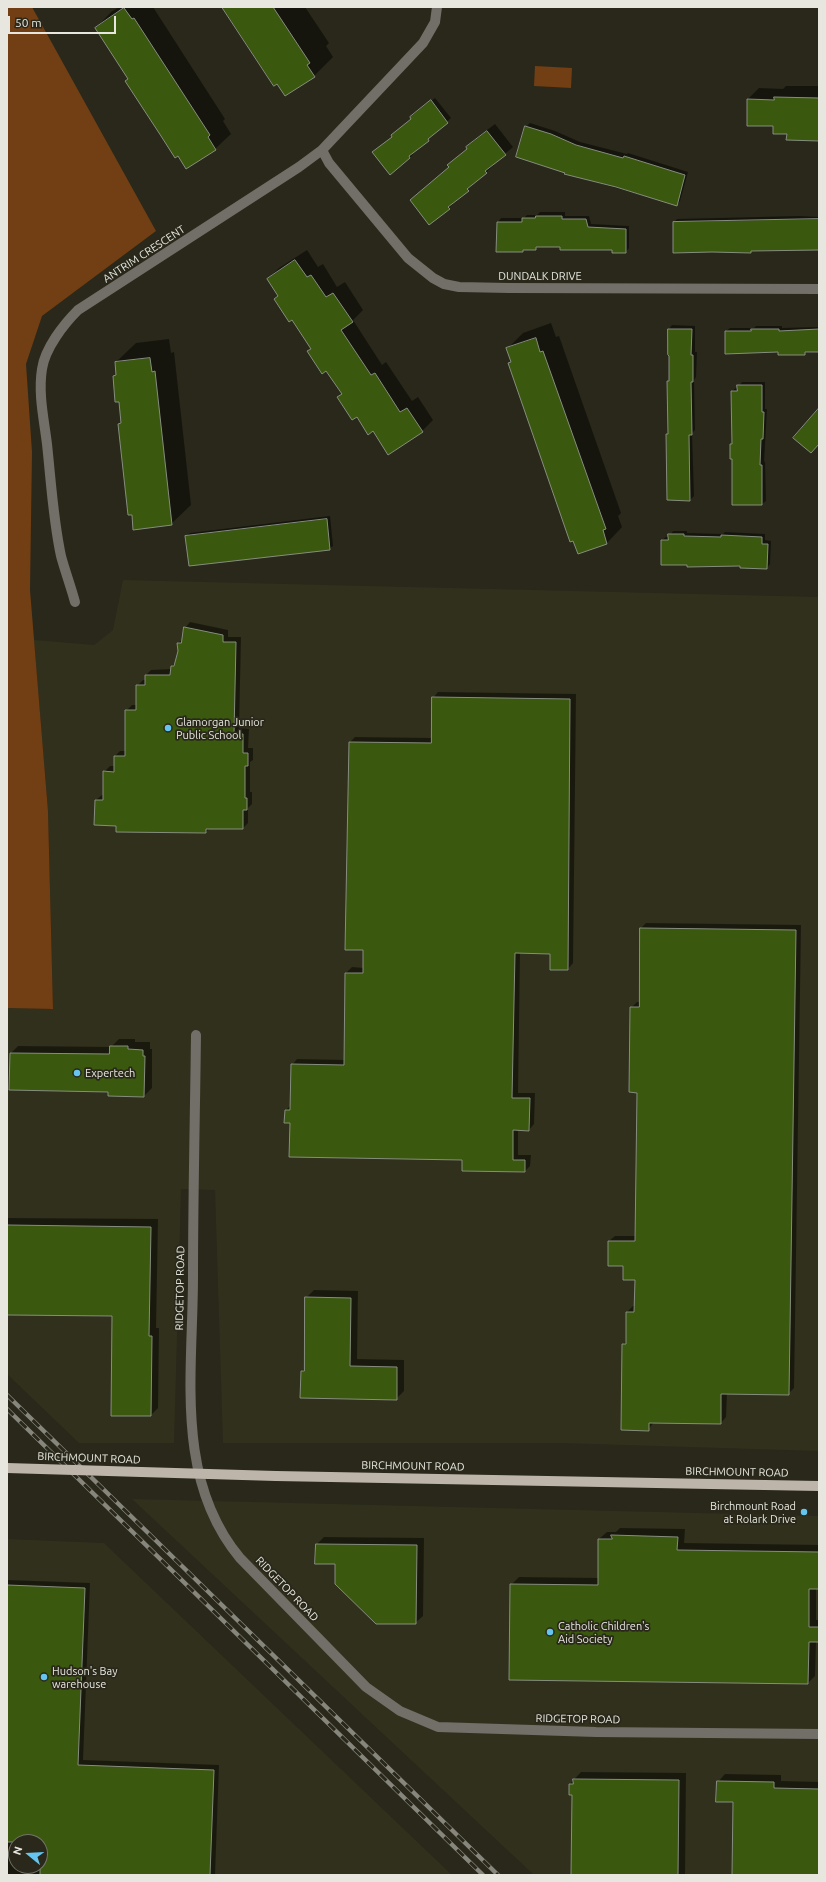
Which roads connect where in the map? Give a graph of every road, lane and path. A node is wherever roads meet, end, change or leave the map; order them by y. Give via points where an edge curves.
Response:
1 (436, 7) edge
2 (322, 150) junction
3 (819, 289) edge
4 (75, 602) dead end
5 (196, 1035) dead end
6 (7, 1468) edge
7 (819, 1486) edge
8 (819, 1734) edge

1 - 2 street, ANTRIM CRESCENT via 435,22 423,43
2 - 3 street, DUNDALK DRIVE via 329,163 408,258 444,284 459,287 517,288
2 - 4 street, ANTRIM CRESCENT via 300,167 78,310 59,331 42,368 41,409 61,556
5 - 8 street, RIDGETOP ROAD via 190,1368 192,1433 200,1478 208,1504 218,1528 240,1558 366,1687 400,1711 438,1727 596,1732
6 - 7 main road, BIRCHMOUNT ROAD, bridge via 276,1476

